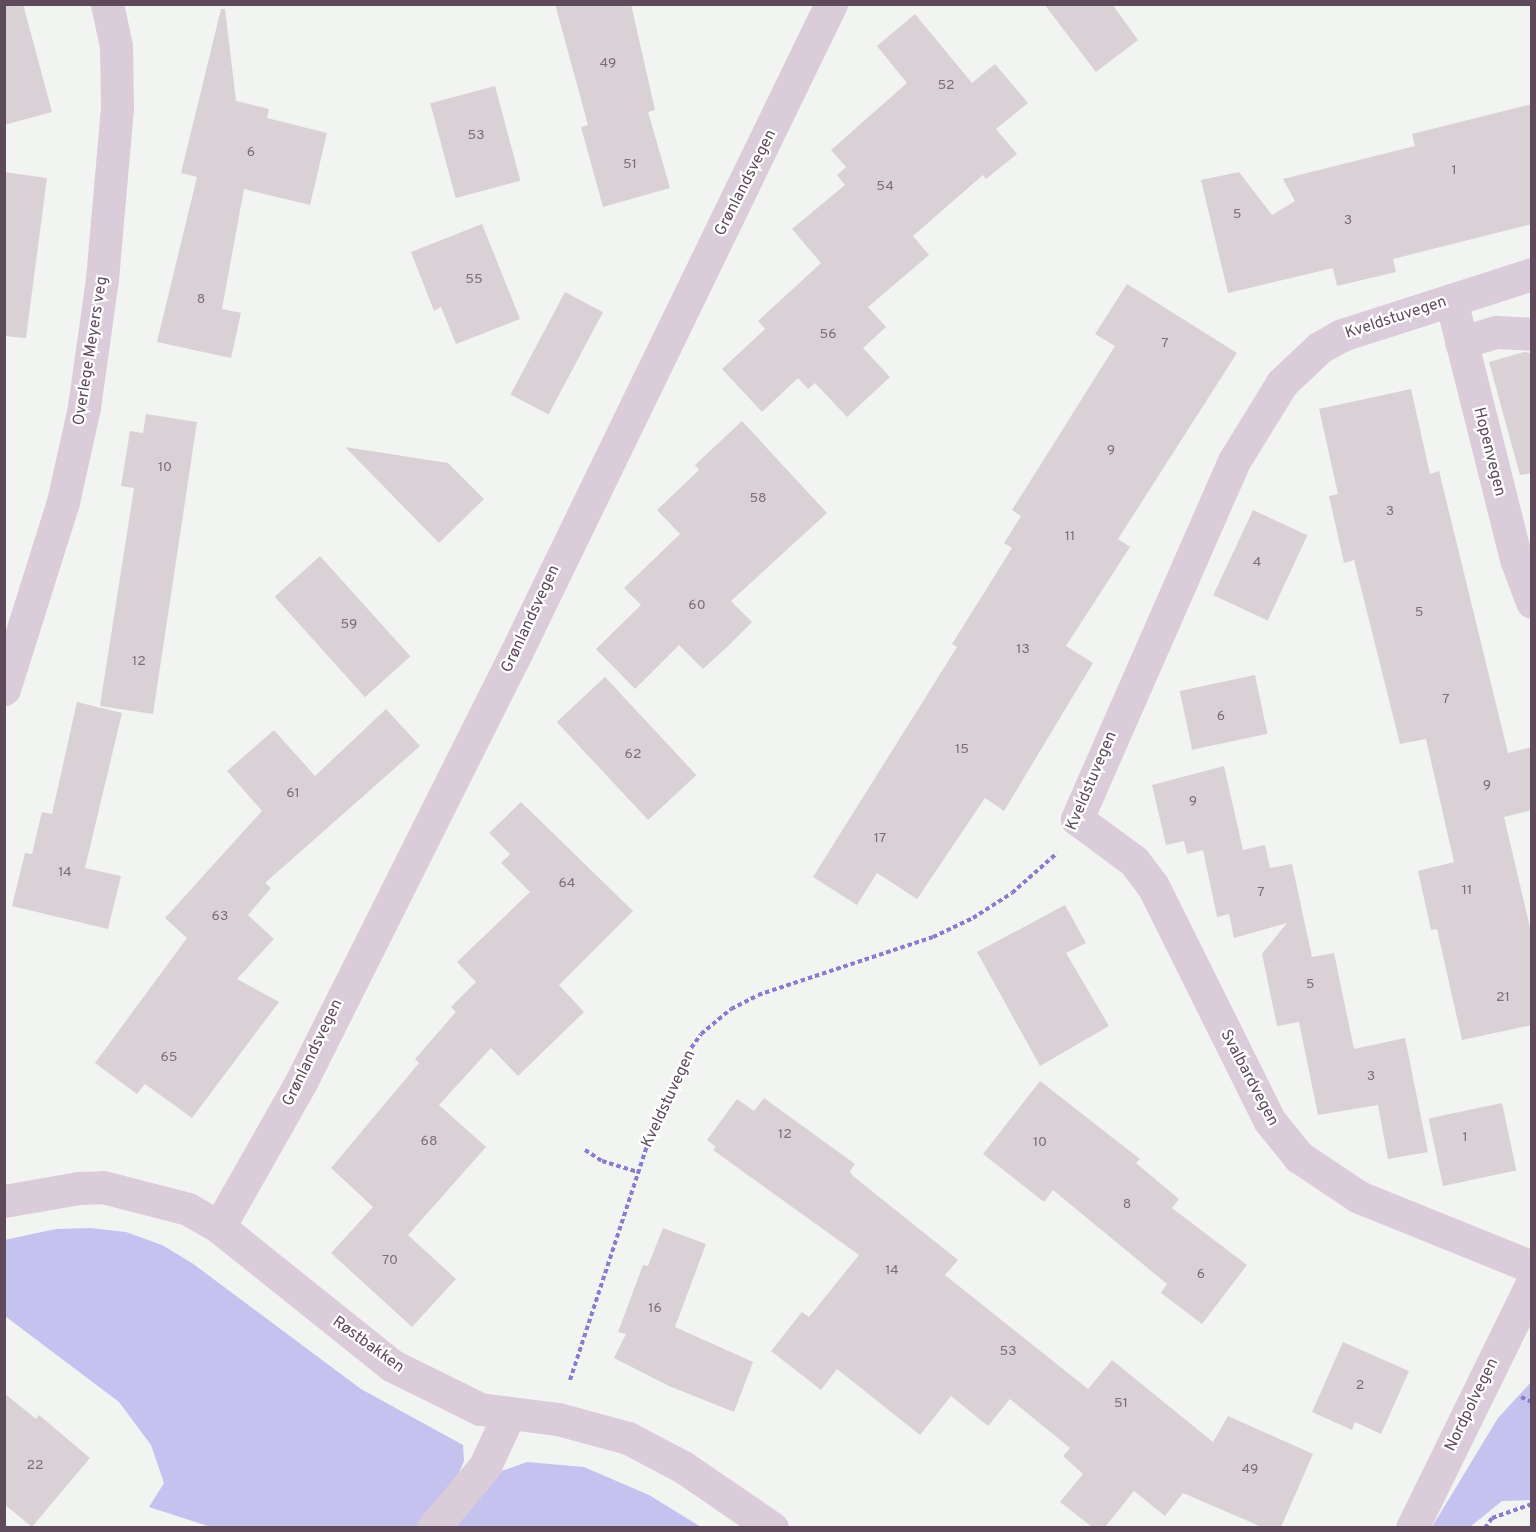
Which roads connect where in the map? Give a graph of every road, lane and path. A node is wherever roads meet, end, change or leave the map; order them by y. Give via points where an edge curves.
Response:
1 (107, 4) edge
2 (831, 4) edge
3 (1532, 274) edge
4 (1451, 300) junction
5 (1532, 334) edge
6 (1461, 342) junction
7 (1532, 602) edge
8 (4, 689) edge
9 (1077, 819) junction
10 (586, 1151) dead end
11 (638, 1172) junction
12 (4, 1201) edge
13 (219, 1227) junction
14 (1532, 1267) edge
15 (1532, 1283) edge
16 (509, 1414) junction
17 (558, 1419) junction
18 (1532, 1504) edge
19 (768, 1526) edge
20 (433, 1527) edge
21 (1412, 1527) edge
22 (1485, 1527) edge

1 - 8 street, Overlege Meyers veg via 116,46 117,108 102,279 86,395 63,502
2 - 13 street, Grønlandsvegen via 514,657 301,1082
3 - 4 street, Kveldstuvegen
4 - 6 street, Hopenvegen
4 - 9 street, Kveldstuvegen via 1368,324 1335,339 1299,366 1267,403 1214,504
5 - 6 street via 1497,332
6 - 7 street, Hopenvegen via 1516,559
9 - 11 path, Kveldstuvegen via 1058,852 1042,868 973,918 933,937 758,995 712,1023 677,1073
9 - 14 street, Svalbardvegen via 1134,861 1153,886 1269,1120 1299,1157 1359,1197
10 - 11 path via 602,1161
11 - 17 path, Kveldstuvegen
12 - 13 street, Røstbakken via 103,1187 158,1198
13 - 16 street, Røstbakken via 391,1365 480,1409
15 - 21 street, Nordpolvegen
16 - 17 street, Røstbakken
16 - 20 street via 485,1466
17 - 19 street, Røstbakken via 628,1438 651,1449
18 - 22 path via 1492,1518

